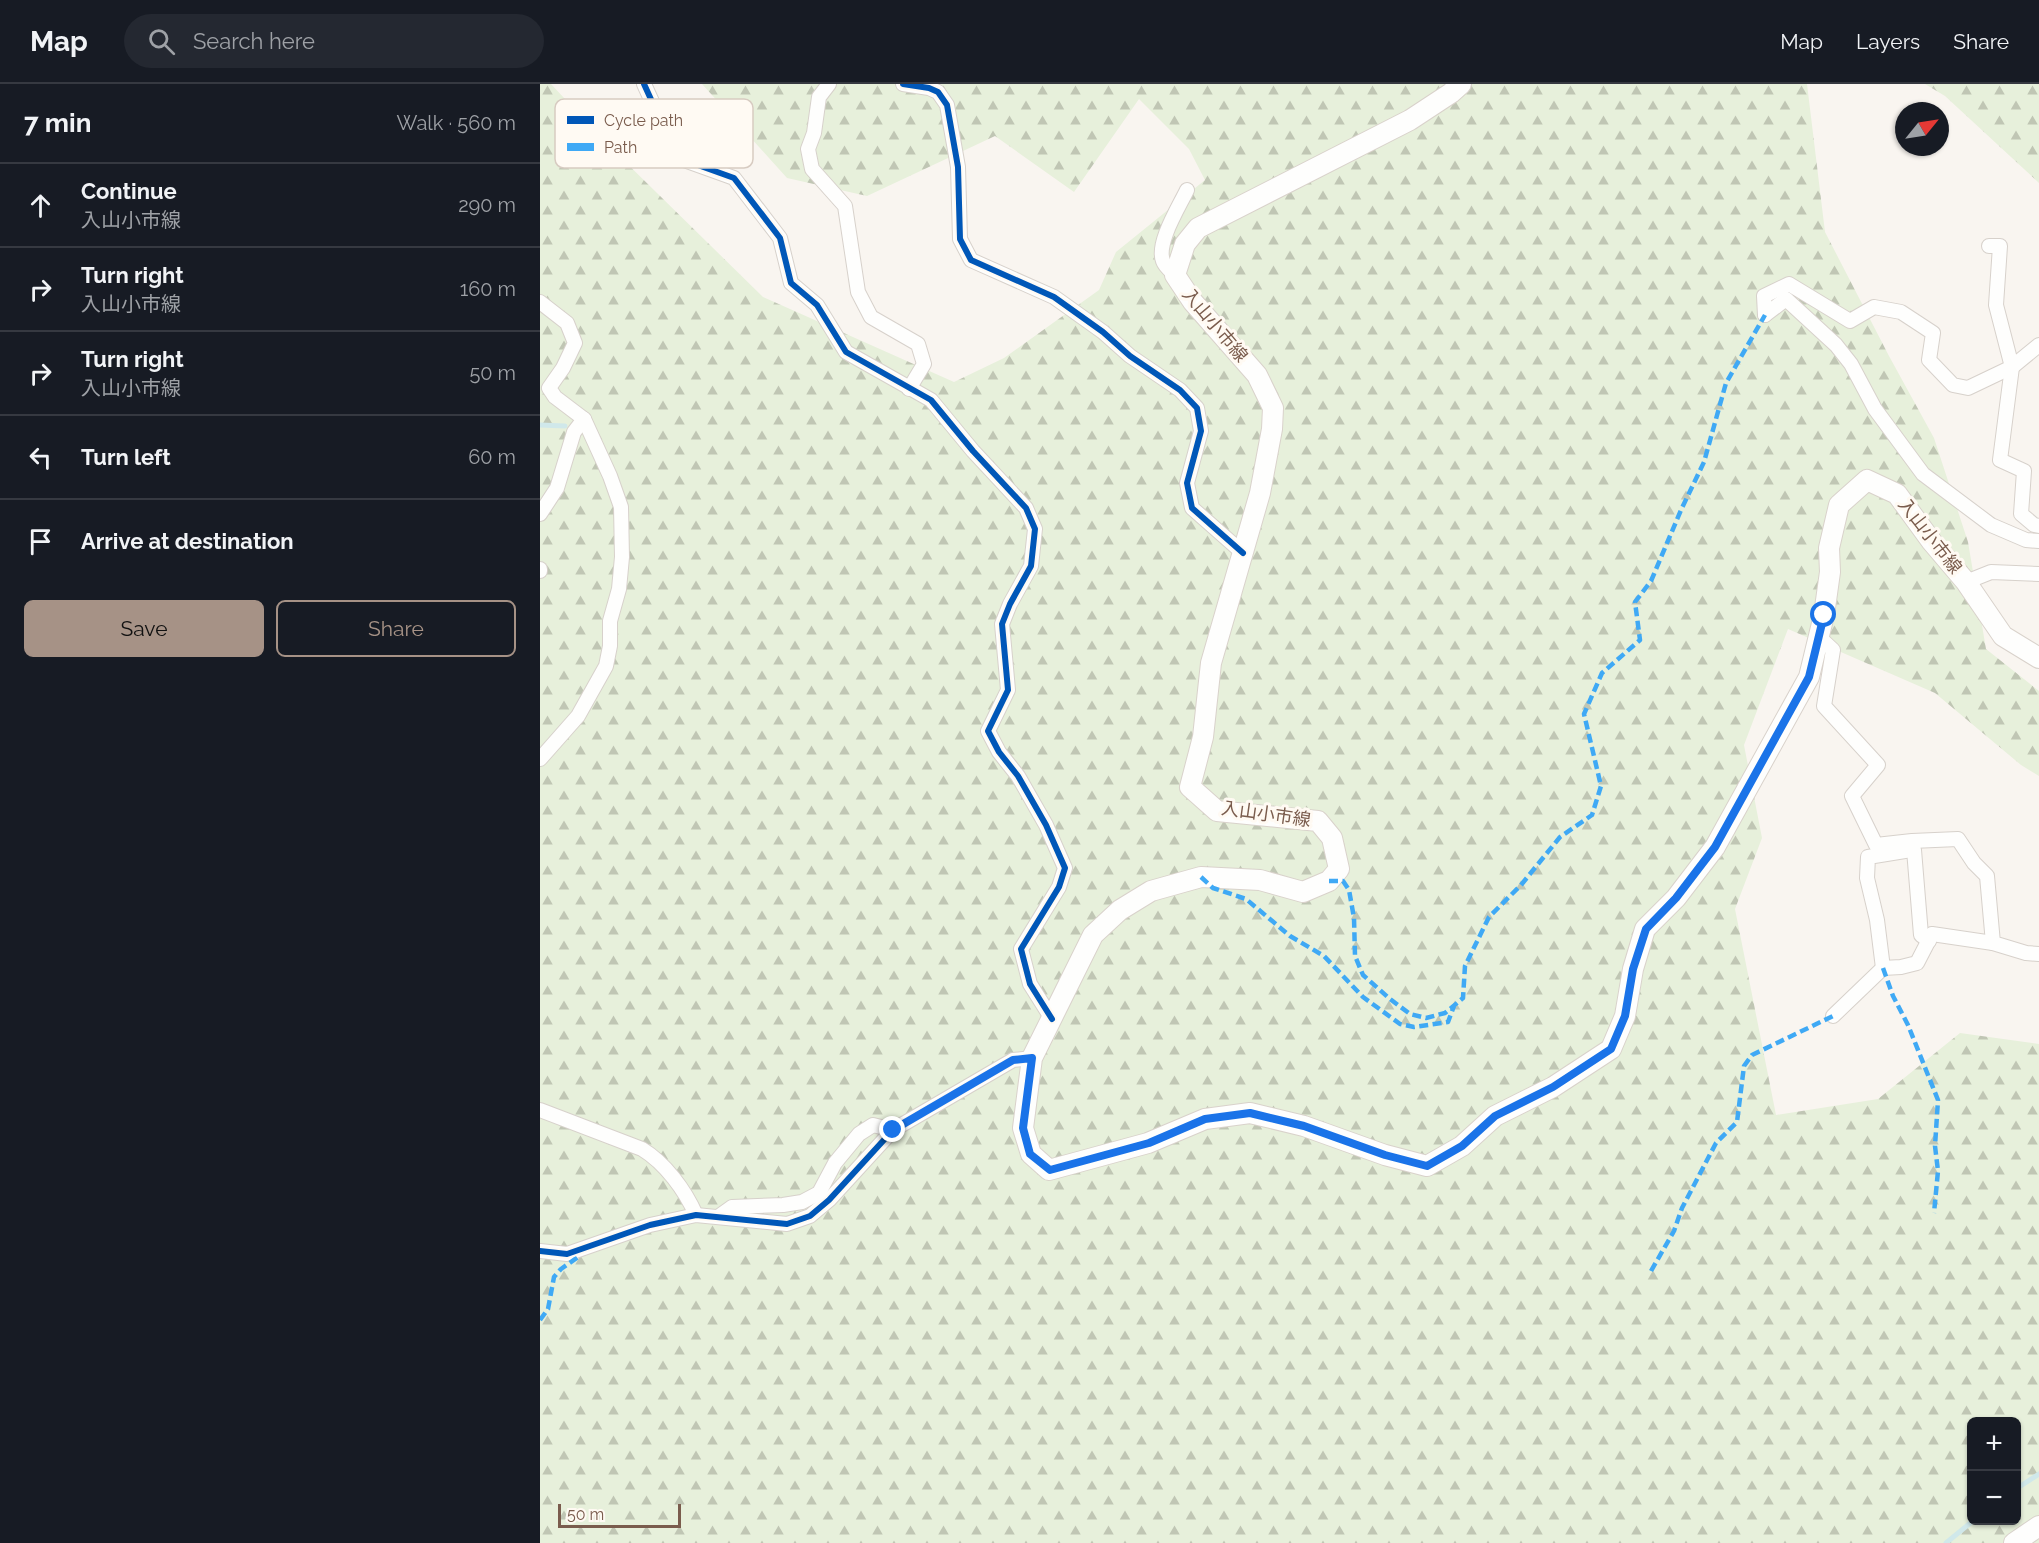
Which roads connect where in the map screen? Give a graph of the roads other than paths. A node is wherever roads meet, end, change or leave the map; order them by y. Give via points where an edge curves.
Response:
1 (644, 84) edge
2 (829, 84) edge
3 (903, 84) edge
4 (1461, 84) edge
5 (651, 99) edge
6 (706, 168) edge
7 (1187, 190) dead end
8 (1989, 246) dead end
9 (1175, 275) junction
10 (540, 302) edge
11 (2039, 345) edge
12 (2012, 367) junction
13 (909, 389) junction
14 (584, 419) junction
15 (540, 514) edge
16 (2039, 526) edge
17 (2039, 541) edge
18 (1243, 553) junction
19 (2039, 574) edge
20 (1966, 582) junction
21 (1819, 637) junction
22 (2039, 658) edge
23 (540, 759) edge
24 (1913, 845) junction
25 (1929, 941) junction
26 (1993, 943) junction
27 (2039, 954) edge
28 (1883, 968) junction
29 (1833, 1016) dead end
30 (1052, 1019) junction
31 (1032, 1058) junction
32 (540, 1110) edge
33 (893, 1130) junction
34 (696, 1215) junction
35 (718, 1217) junction
36 (540, 1251) edge
37 (2039, 1526) edge
38 (2014, 1543) edge

1 - 5 street
2 - 13 street via 819,97 808,149 812,169 845,206 858,292 871,316 918,344 924,364
3 - 18 street via 938,92 947,105 958,167 960,239 971,260 1054,297 1180,390 1197,408 1201,432 1187,483 1192,508
4 - 9 main road, 入山小市線 via 1410,120 1198,228 1185,244
6 - 13 street via 734,178 780,238 791,282 817,305 846,352
7 - 9 street via 1169,226 1161,254 1164,264
8 - 12 street via 2000,246 1996,305
9 - 18 main road, 入山小市線 via 1192,302 1257,375 1273,408 1260,493
10 - 14 street via 567,323 575,343 549,388
11 - 12 street
12 - 16 street via 2000,460 2024,471 2021,514
12 - 17 street via 1968,388 1953,385 1929,360 1933,333 1901,312 1874,307 1850,321 1789,284 1764,296 1765,315 1786,299 1836,345 1875,409 1923,474 1991,525 2026,540
13 - 30 street via 931,400 1026,508 1035,529 1031,566 1002,624 1008,690 988,731 1046,825 1065,868 1059,887 1021,949 1030,984
14 - 15 street via 574,432 557,488
14 - 23 street via 621,507 619,589 610,621 606,666 578,716
18 - 30 main road, 入山小市線 via 1211,663 1203,737 1190,786 1217,811 1318,821 1332,838 1339,869 1329,881 1304,892 1260,880 1202,877 1150,891 1120,910 1093,936
19 - 20 street via 1991,572
20 - 21 main road, 入山小市線 via 1897,494 1867,480 1839,505 1829,548 1830,572
20 - 22 main road, 入山小市線 via 2003,636
21 - 24 street via 1833,650 1824,706 1878,765 1852,796 1876,845
21 - 31 main road, 入山小市線 via 1809,677 1715,847 1646,929 1633,969 1625,1016 1611,1049 1553,1087 1495,1116 1462,1146 1427,1166 1304,1126 1250,1113 1205,1119 1149,1143 1050,1170 1030,1154 1023,1128
24 - 25 street via 1920,934
24 - 26 street via 1958,839 1987,876
24 - 28 street via 1868,857 1867,878
25 - 26 street via 1932,934
25 - 28 street via 1917,963
26 - 27 street
28 - 29 street
30 - 31 main road, 入山小市線
31 - 33 street via 1013,1060
32 - 34 street via 654,1157 688,1198
33 - 35 street via 810,1216 787,1224
33 - 35 street via 873,1125 859,1134 835,1163 819,1193 802,1202 732,1207
34 - 35 street
34 - 36 street via 650,1225 567,1254
37 - 38 main road

